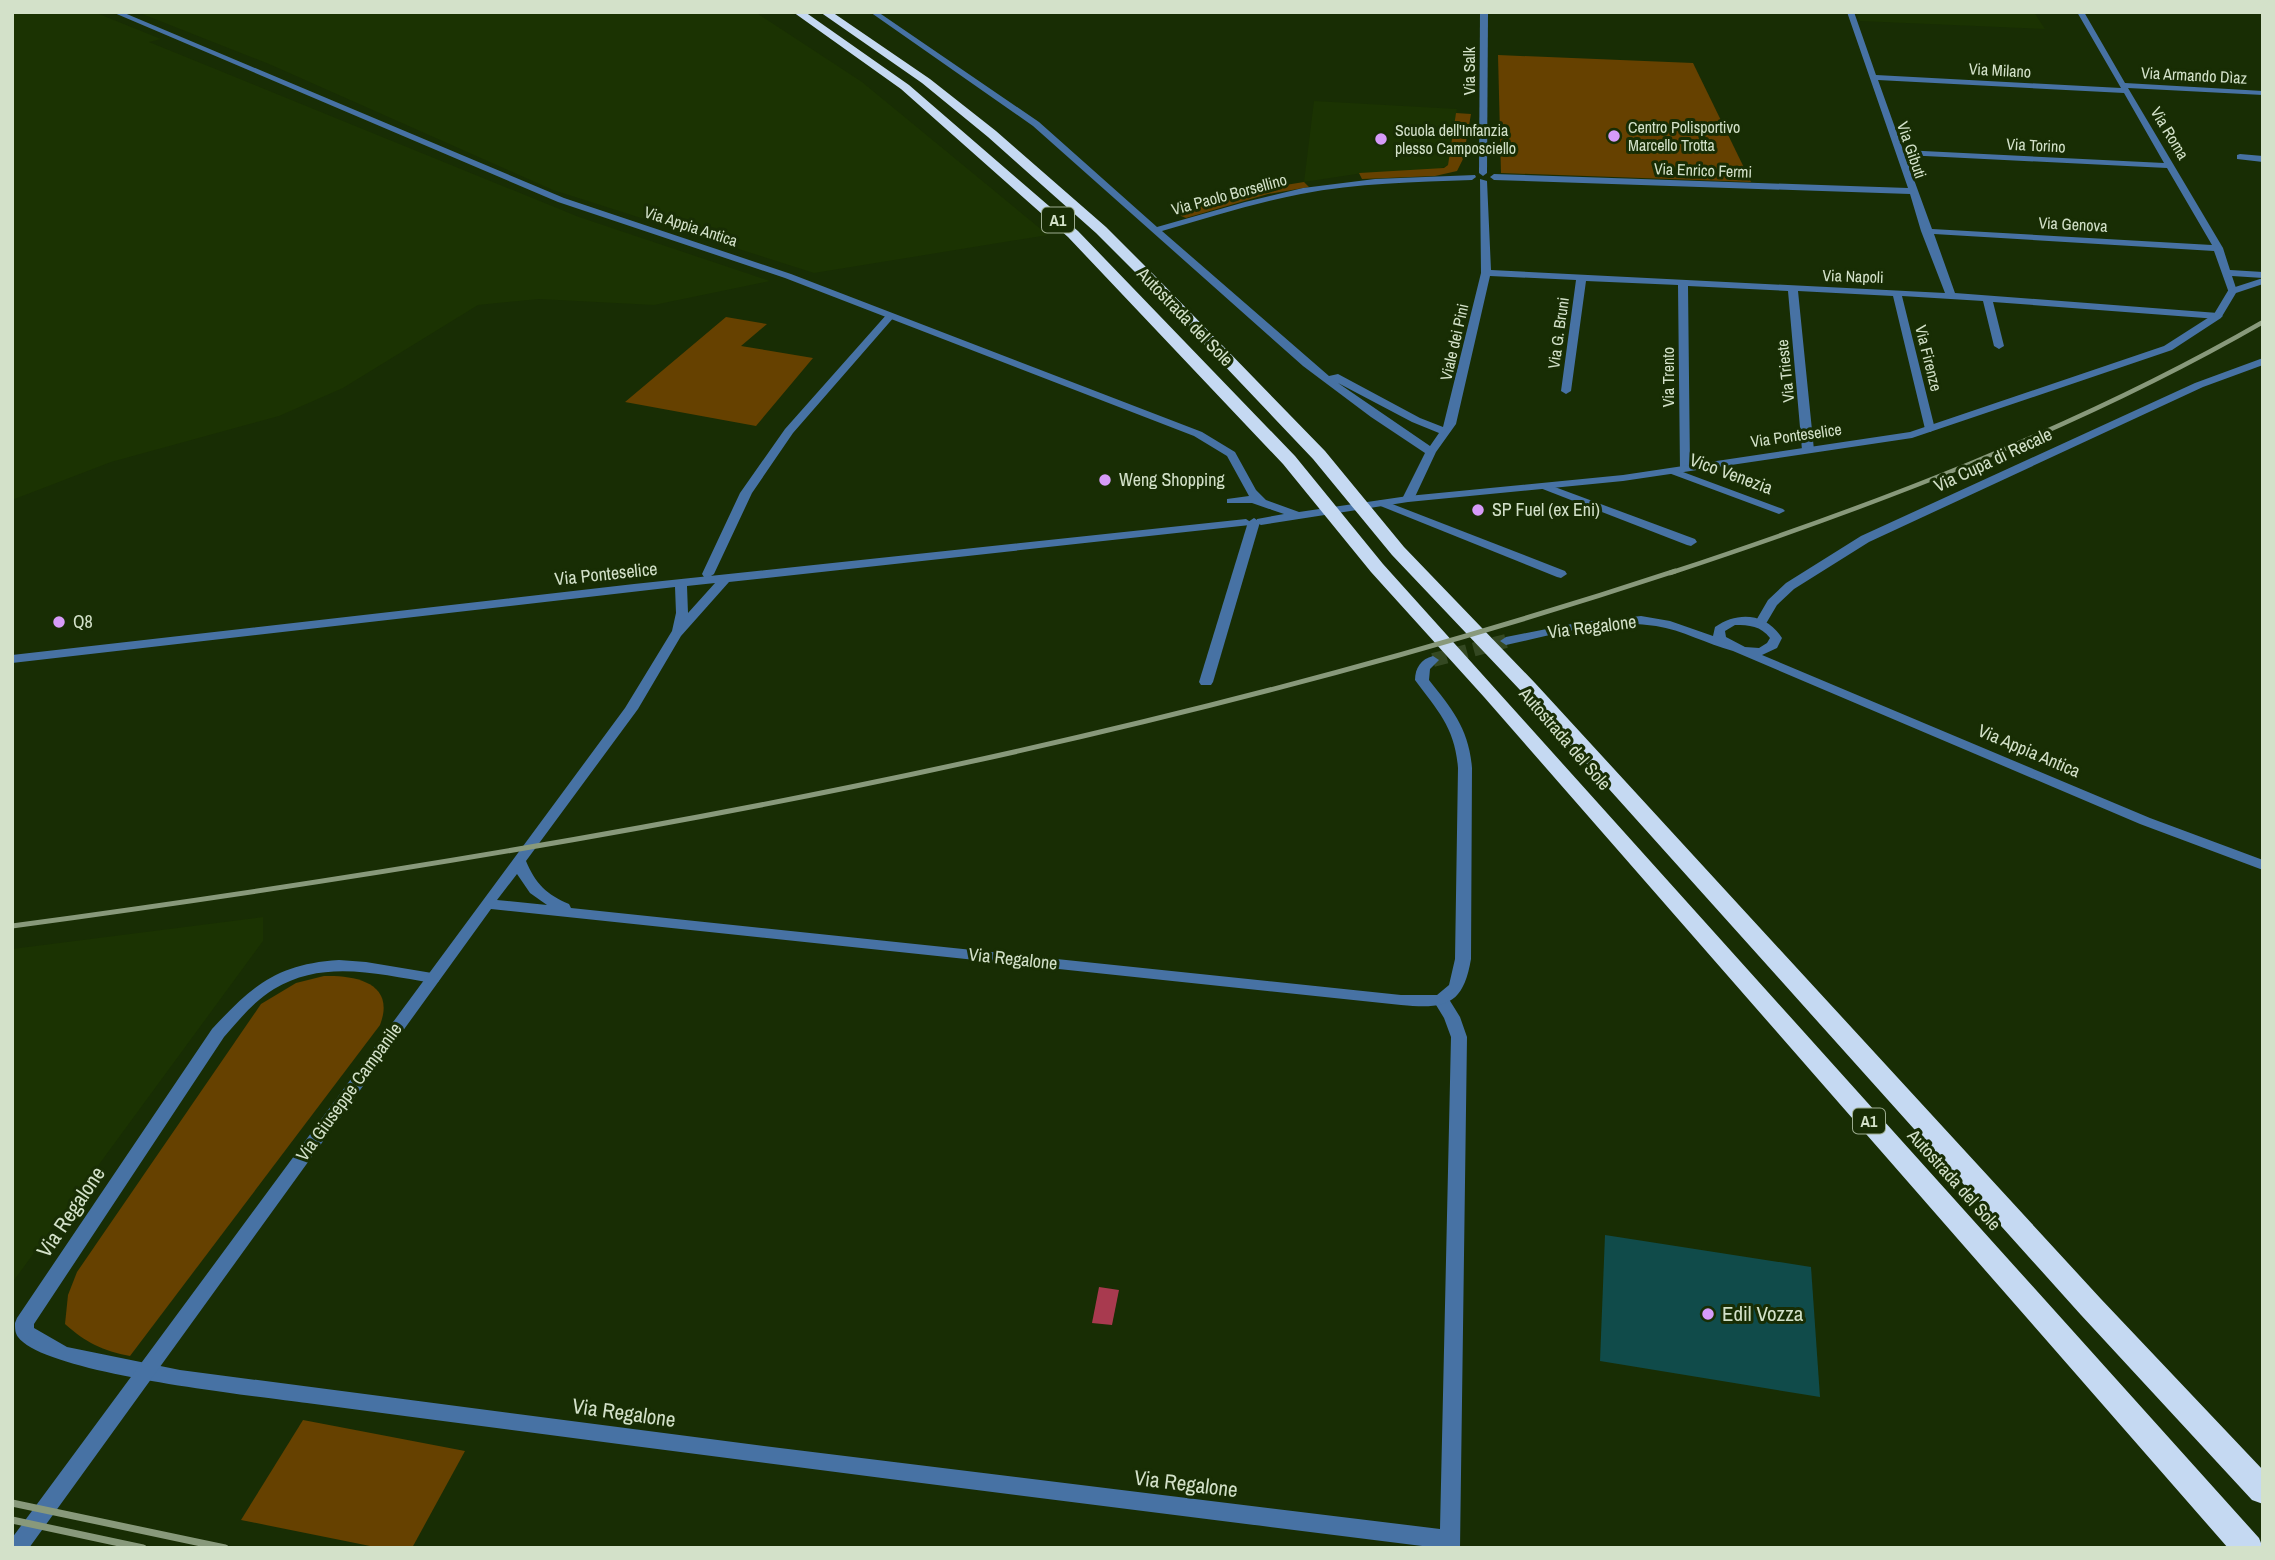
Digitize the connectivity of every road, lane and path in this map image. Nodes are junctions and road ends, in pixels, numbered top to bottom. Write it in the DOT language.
graph roads {
  1 [pos="115,12"];
  2 [pos="798,12"];
  3 [pos="825,12"];
  4 [pos="873,12"];
  5 [pos="1484,12"];
  6 [pos="1850,12"];
  7 [pos="2080,12"];
  8 [pos="1872,77"];
  9 [pos="2125,88"];
  10 [pos="2263,93"];
  11 [pos="1898,152"];
  12 [pos="2240,157"];
  13 [pos="2263,159"];
  14 [pos="2172,166"];
  15 [pos="1483,177"];
  16 [pos="1911,191"];
  17 [pos="1132,210"];
  18 [pos="1190,221"];
  19 [pos="1155,230"];
  20 [pos="1926,231"];
  21 [pos="2218,248"];
  22 [pos="1486,273"];
  23 [pos="2226,273"];
  24 [pos="2263,275"];
  25 [pos="1581,279"];
  26 [pos="2263,281"];
  27 [pos="1683,285"];
  28 [pos="1793,290"];
  29 [pos="2232,291"];
  30 [pos="1897,294"];
  31 [pos="1951,296"];
  32 [pos="1987,299"];
  33 [pos="890,316"];
  34 [pos="2218,316"];
  35 [pos="1999,346"];
  36 [pos="2263,361"];
  37 [pos="1307,364"];
  38 [pos="1566,391"];
  39 [pos="1930,429"];
  40 [pos="1445,432"];
  41 [pos="1808,450"];
  42 [pos="1431,452"];
  43 [pos="1684,469"];
  44 [pos="1670,471"];
  45 [pos="1245,480"];
  46 [pos="1544,486"];
  47 [pos="1408,499"];
  48 [pos="1264,502"];
  49 [pos="1382,503"];
  50 [pos="1227,505"];
  51 [pos="1779,511"];
  52 [pos="1302,513"];
  53 [pos="1253,522"];
  54 [pos="1203,526"];
  55 [pos="1691,542"];
  56 [pos="708,574"];
  57 [pos="1561,575"];
  58 [pos="725,579"];
  59 [pos="681,584"];
  60 [pos="1725,624"];
  61 [pos="1760,624"];
  62 [pos="1678,629"];
  63 [pos="676,634"];
  64 [pos="1506,641"];
  65 [pos="1775,643"];
  66 [pos="1734,648"];
  67 [pos="12,659"];
  68 [pos="1433,660"];
  69 [pos="1783,668"];
  70 [pos="1206,682"];
  71 [pos="519,861"];
  72 [pos="2263,865"];
  73 [pos="487,904"];
  74 [pos="585,914"];
  75 [pos="432,978"];
  76 [pos="1441,1000"];
  77 [pos="2263,1491"];
  78 [pos="1450,1544"];
  79 [pos="18,1548"];
  80 [pos="2248,1548"];
  1 -- 33 [label="street, Via Appia Antica"];
  2 -- 80 [label="highway, Autostrada del Sole / A1"];
  3 -- 77 [label="highway, Autostrada del Sole / A1"];
  4 -- 17 [label="street"];
  5 -- 15 [label="street, Via Salk"];
  6 -- 8 [label="street, Via Gibuti"];
  7 -- 9 [label="street, Via Roma"];
  8 -- 9 [label="street, Via Milano"];
  8 -- 11 [label="street, Via Gibuti"];
  9 -- 10 [label="street, Via Armando Dìaz"];
  9 -- 14 [label="street, Via Roma"];
  11 -- 14 [label="street, Via Torino"];
  11 -- 16 [label="street, Via Gibuti"];
  12 -- 13 [label="street"];
  14 -- 21 [label="street, Via Roma"];
  15 -- 16 [label="street, Via Enrico Fermi"];
  15 -- 18 [label="street, Via Paolo Borsellino"];
  15 -- 22 [label="street, Viale dei Pini"];
  16 -- 20 [label="street, Via Gibuti"];
  17 -- 18 [label="street"];
  17 -- 19 [label="street"];
  18 -- 19 [label="street, Via Paolo Borsellino"];
  19 -- 37 [label="street, Via Paolo Borsellino"];
  20 -- 21 [label="street, Via Genova"];
  20 -- 31 [label="street, Via Gibuti"];
  21 -- 23 [label="street, Via Roma"];
  22 -- 25 [label="street, Via Napoli"];
  22 -- 40 [label="street, Viale dei Pini"];
  23 -- 24 [label="street"];
  23 -- 29 [label="street, Via Roma"];
  25 -- 27 [label="street, Via Napoli"];
  25 -- 38 [label="street, Via G. Bruni"];
  26 -- 29 [label="street"];
  27 -- 28 [label="street, Via Napoli"];
  27 -- 43 [label="street, Via Trento"];
  28 -- 30 [label="street, Via Napoli"];
  28 -- 41 [label="street, Via Trieste"];
  29 -- 34 [label="street, Via Ponteselice"];
  30 -- 31 [label="street, Via Napoli"];
  30 -- 39 [label="street, Via Firenze"];
  31 -- 32 [label="street, Via Napoli"];
  32 -- 34 [label="street, Via Napoli"];
  32 -- 35 [label="street"];
  33 -- 45 [label="street, Via Appia Antica"];
  33 -- 56 [label="street"];
  34 -- 39 [label="street, Via Ponteselice"];
  36 -- 61 [label="street, Via Cupa di Recale"];
  37 -- 40 [label="street, Via Paolo Borsellino"];
  37 -- 42 [label="street, Via Paolo Borsellino"];
  39 -- 41 [label="street, Via Ponteselice"];
  40 -- 42 [label="street, Viale dei Pini"];
  41 -- 43 [label="street, Via Ponteselice"];
  42 -- 47 [label="street, Viale dei Pini"];
  43 -- 44 [label="street, Via Ponteselice"];
  44 -- 46 [label="street, Via Ponteselice"];
  44 -- 51 [label="street, Vico Venezia"];
  45 -- 48 [label="street, Via Appia Antica"];
  45 -- 50 [label="street"];
  46 -- 47 [label="street, Via Ponteselice"];
  46 -- 55 [label="street"];
  47 -- 49 [label="street, Via Ponteselice"];
  48 -- 50 [label="street"];
  48 -- 52 [label="street, Via Ponteselice"];
  48 -- 53 [label="street"];
  49 -- 52 [label="street, Via Ponteselice"];
  49 -- 57 [label="street"];
  50 -- 53 [label="street"];
  50 -- 54 [label="street"];
  52 -- 53 [label="street, Via Ponteselice"];
  53 -- 54 [label="street, Via Ponteselice"];
  53 -- 70 [label="street"];
  54 -- 58 [label="street, Via Ponteselice"];
  58 -- 59 [label="street, Via Ponteselice"];
  58 -- 63 [label="street, Via Giuseppe Campanile"];
  59 -- 63 [label="street, Via Giuseppe Campanile"];
  59 -- 67 [label="street, Via Ponteselice"];
  60 -- 61 [label="street"];
  60 -- 62 [label="street"];
  60 -- 66 [label="street"];
  61 -- 65 [label="street"];
  62 -- 64 [label="street, Via Regalone"];
  62 -- 66 [label="street, Via Appia Antica"];
  63 -- 71 [label="street, Via Giuseppe Campanile"];
  65 -- 66 [label="street"];
  65 -- 69 [label="street"];
  66 -- 69 [label="street, Via Appia Antica"];
  68 -- 76 [label="street"];
  69 -- 72 [label="street, Via Appia Antica"];
  71 -- 73 [label="street, Via Giuseppe Campanile"];
  71 -- 74 [label="street, Via Regalone"];
  73 -- 74 [label="street, Via Regalone"];
  73 -- 75 [label="street, Via Giuseppe Campanile"];
  74 -- 76 [label="street, Via Regalone"];
  75 -- 78 [label="street, Via Regalone"];
  75 -- 79 [label="street, Via Giuseppe Campanile"];
  76 -- 78 [label="street, Via Regalone"];
}
